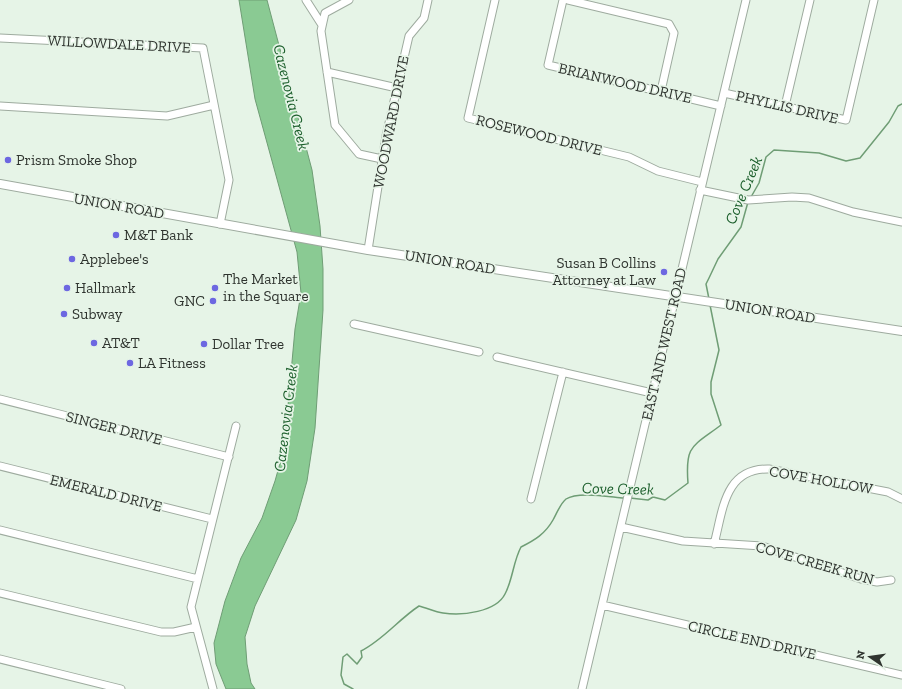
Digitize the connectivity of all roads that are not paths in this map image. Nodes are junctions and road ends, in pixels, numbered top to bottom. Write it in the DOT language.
graph roads {
  1 [pos="306,0"];
  2 [pos="349,0"];
  3 [pos="428,0"];
  4 [pos="495,0"];
  5 [pos="563,0"];
  6 [pos="568,0"];
  7 [pos="746,0"];
  8 [pos="810,0"];
  9 [pos="874,0"];
  10 [pos="322,25"];
  11 [pos="0,38"];
  12 [pos="327,72"];
  13 [pos="397,88"];
  14 [pos="661,91"];
  15 [pos="724,93"];
  16 [pos="214,105"];
  17 [pos="0,106"];
  18 [pos="721,106"];
  19 [pos="785,106"];
  20 [pos="382,159"];
  21 [pos="0,184"];
  22 [pos="701,186"];
  23 [pos="902,222"];
  24 [pos="220,224"];
  25 [pos="368,250"];
  26 [pos="675,296"];
  27 [pos="354,324"];
  28 [pos="902,331"];
  29 [pos="479,352"];
  30 [pos="497,357"];
  31 [pos="563,372"];
  32 [pos="652,393"];
  33 [pos="0,399"];
  34 [pos="236,426"];
  35 [pos="229,457"];
  36 [pos="0,466"];
  37 [pos="531,499"];
  38 [pos="902,499"];
  39 [pos="212,519"];
  40 [pos="620,527"];
  41 [pos="0,530"];
  42 [pos="714,544"];
  43 [pos="198,579"];
  44 [pos="891,580"];
  45 [pos="0,593"];
  46 [pos="602,604"];
  47 [pos="196,627"];
  48 [pos="0,659"];
  49 [pos="902,675"];
  50 [pos="121,689"];
  51 [pos="213,689"];
  52 [pos="582,689"];
  1 -- 10 [label="street"];
  2 -- 10 [label="street"];
  3 -- 13 [label="street, WOODWARD DRIVE"];
  4 -- 22 [label="street, ROSEWOOD DRIVE"];
  5 -- 14 [label="street, BRIANWOOD DRIVE"];
  6 -- 14 [label="street"];
  7 -- 15 [label="street, EAST AND WEST ROAD"];
  8 -- 19 [label="street"];
  9 -- 19 [label="street, PHYLLIS DRIVE"];
  10 -- 12 [label="street"];
  11 -- 16 [label="street, WILLOWDALE DRIVE"];
  12 -- 13 [label="street"];
  12 -- 20 [label="street"];
  13 -- 20 [label="street, WOODWARD DRIVE"];
  14 -- 18 [label="street, BRIANWOOD DRIVE"];
  15 -- 18 [label="street, EAST AND WEST ROAD"];
  15 -- 19 [label="street, PHYLLIS DRIVE"];
  16 -- 17 [label="street"];
  16 -- 24 [label="street, WILLOWDALE DRIVE"];
  18 -- 22 [label="street, EAST AND WEST ROAD"];
  20 -- 25 [label="street, WOODWARD DRIVE"];
  21 -- 24 [label="main road, UNION ROAD"];
  22 -- 23 [label="street"];
  22 -- 26 [label="street, EAST AND WEST ROAD"];
  24 -- 25 [label="main road, UNION ROAD"];
  25 -- 26 [label="main road, UNION ROAD"];
  26 -- 28 [label="main road, UNION ROAD"];
  26 -- 32 [label="street, EAST AND WEST ROAD"];
  27 -- 29 [label="street"];
  30 -- 31 [label="street"];
  31 -- 32 [label="street"];
  31 -- 37 [label="street"];
  32 -- 40 [label="street, EAST AND WEST ROAD"];
  33 -- 35 [label="street, SINGER DRIVE"];
  34 -- 35 [label="street"];
  35 -- 39 [label="street"];
  36 -- 39 [label="street, EMERALD DRIVE"];
  38 -- 42 [label="street, COVE HOLLOW"];
  39 -- 43 [label="street"];
  40 -- 42 [label="street, COVE CREEK RUN"];
  40 -- 46 [label="street, EAST AND WEST ROAD"];
  41 -- 43 [label="street"];
  42 -- 44 [label="street, COVE CREEK RUN"];
  43 -- 47 [label="street"];
  45 -- 47 [label="street"];
  46 -- 49 [label="street, CIRCLE END DRIVE"];
  46 -- 52 [label="street, EAST AND WEST ROAD"];
  47 -- 51 [label="street"];
  48 -- 50 [label="street"];
}
